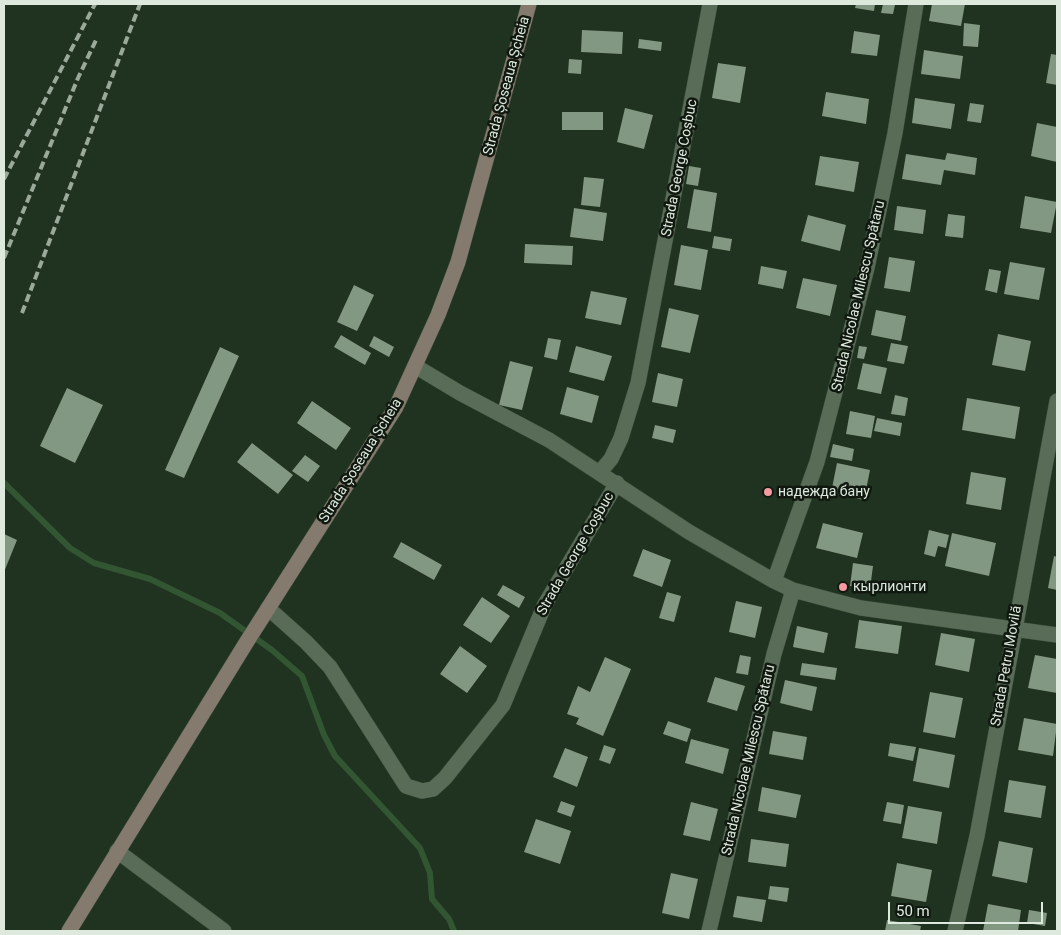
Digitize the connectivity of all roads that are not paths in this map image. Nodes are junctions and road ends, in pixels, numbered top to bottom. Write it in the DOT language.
graph roads {
  1 [pos="529,4"];
  2 [pos="710,4"];
  3 [pos="916,4"];
  4 [pos="415,366"];
  5 [pos="1057,401"];
  6 [pos="600,472"];
  7 [pos="617,483"];
  8 [pos="774,581"];
  9 [pos="793,590"];
  10 [pos="268,608"];
  11 [pos="1014,628"];
  12 [pos="1057,635"];
  13 [pos="117,851"];
  14 [pos="69,931"];
  15 [pos="224,931"];
  16 [pos="709,931"];
  17 [pos="955,931"];
  1 -- 4 [label="main road, Strada Șoseaua Șcheia"];
  2 -- 6 [label="street, Strada George Coșbuc"];
  3 -- 8 [label="street, Strada Nicolae Milescu Spătaru"];
  4 -- 6 [label="street"];
  4 -- 10 [label="main road, Strada Șoseaua Șcheia"];
  5 -- 11 [label="street, Strada Petru Movilă"];
  6 -- 7 [label="street"];
  7 -- 8 [label="street"];
  7 -- 10 [label="street, Strada George Coșbuc"];
  8 -- 9 [label="street"];
  9 -- 11 [label="street"];
  9 -- 16 [label="street, Strada Nicolae Milescu Spătaru"];
  10 -- 13 [label="main road, Strada Șoseaua Șcheia"];
  11 -- 12 [label="street"];
  11 -- 17 [label="street, Strada Petru Movilă"];
  13 -- 14 [label="main road, Strada Șoseaua Șcheia"];
  13 -- 15 [label="street"];
}
